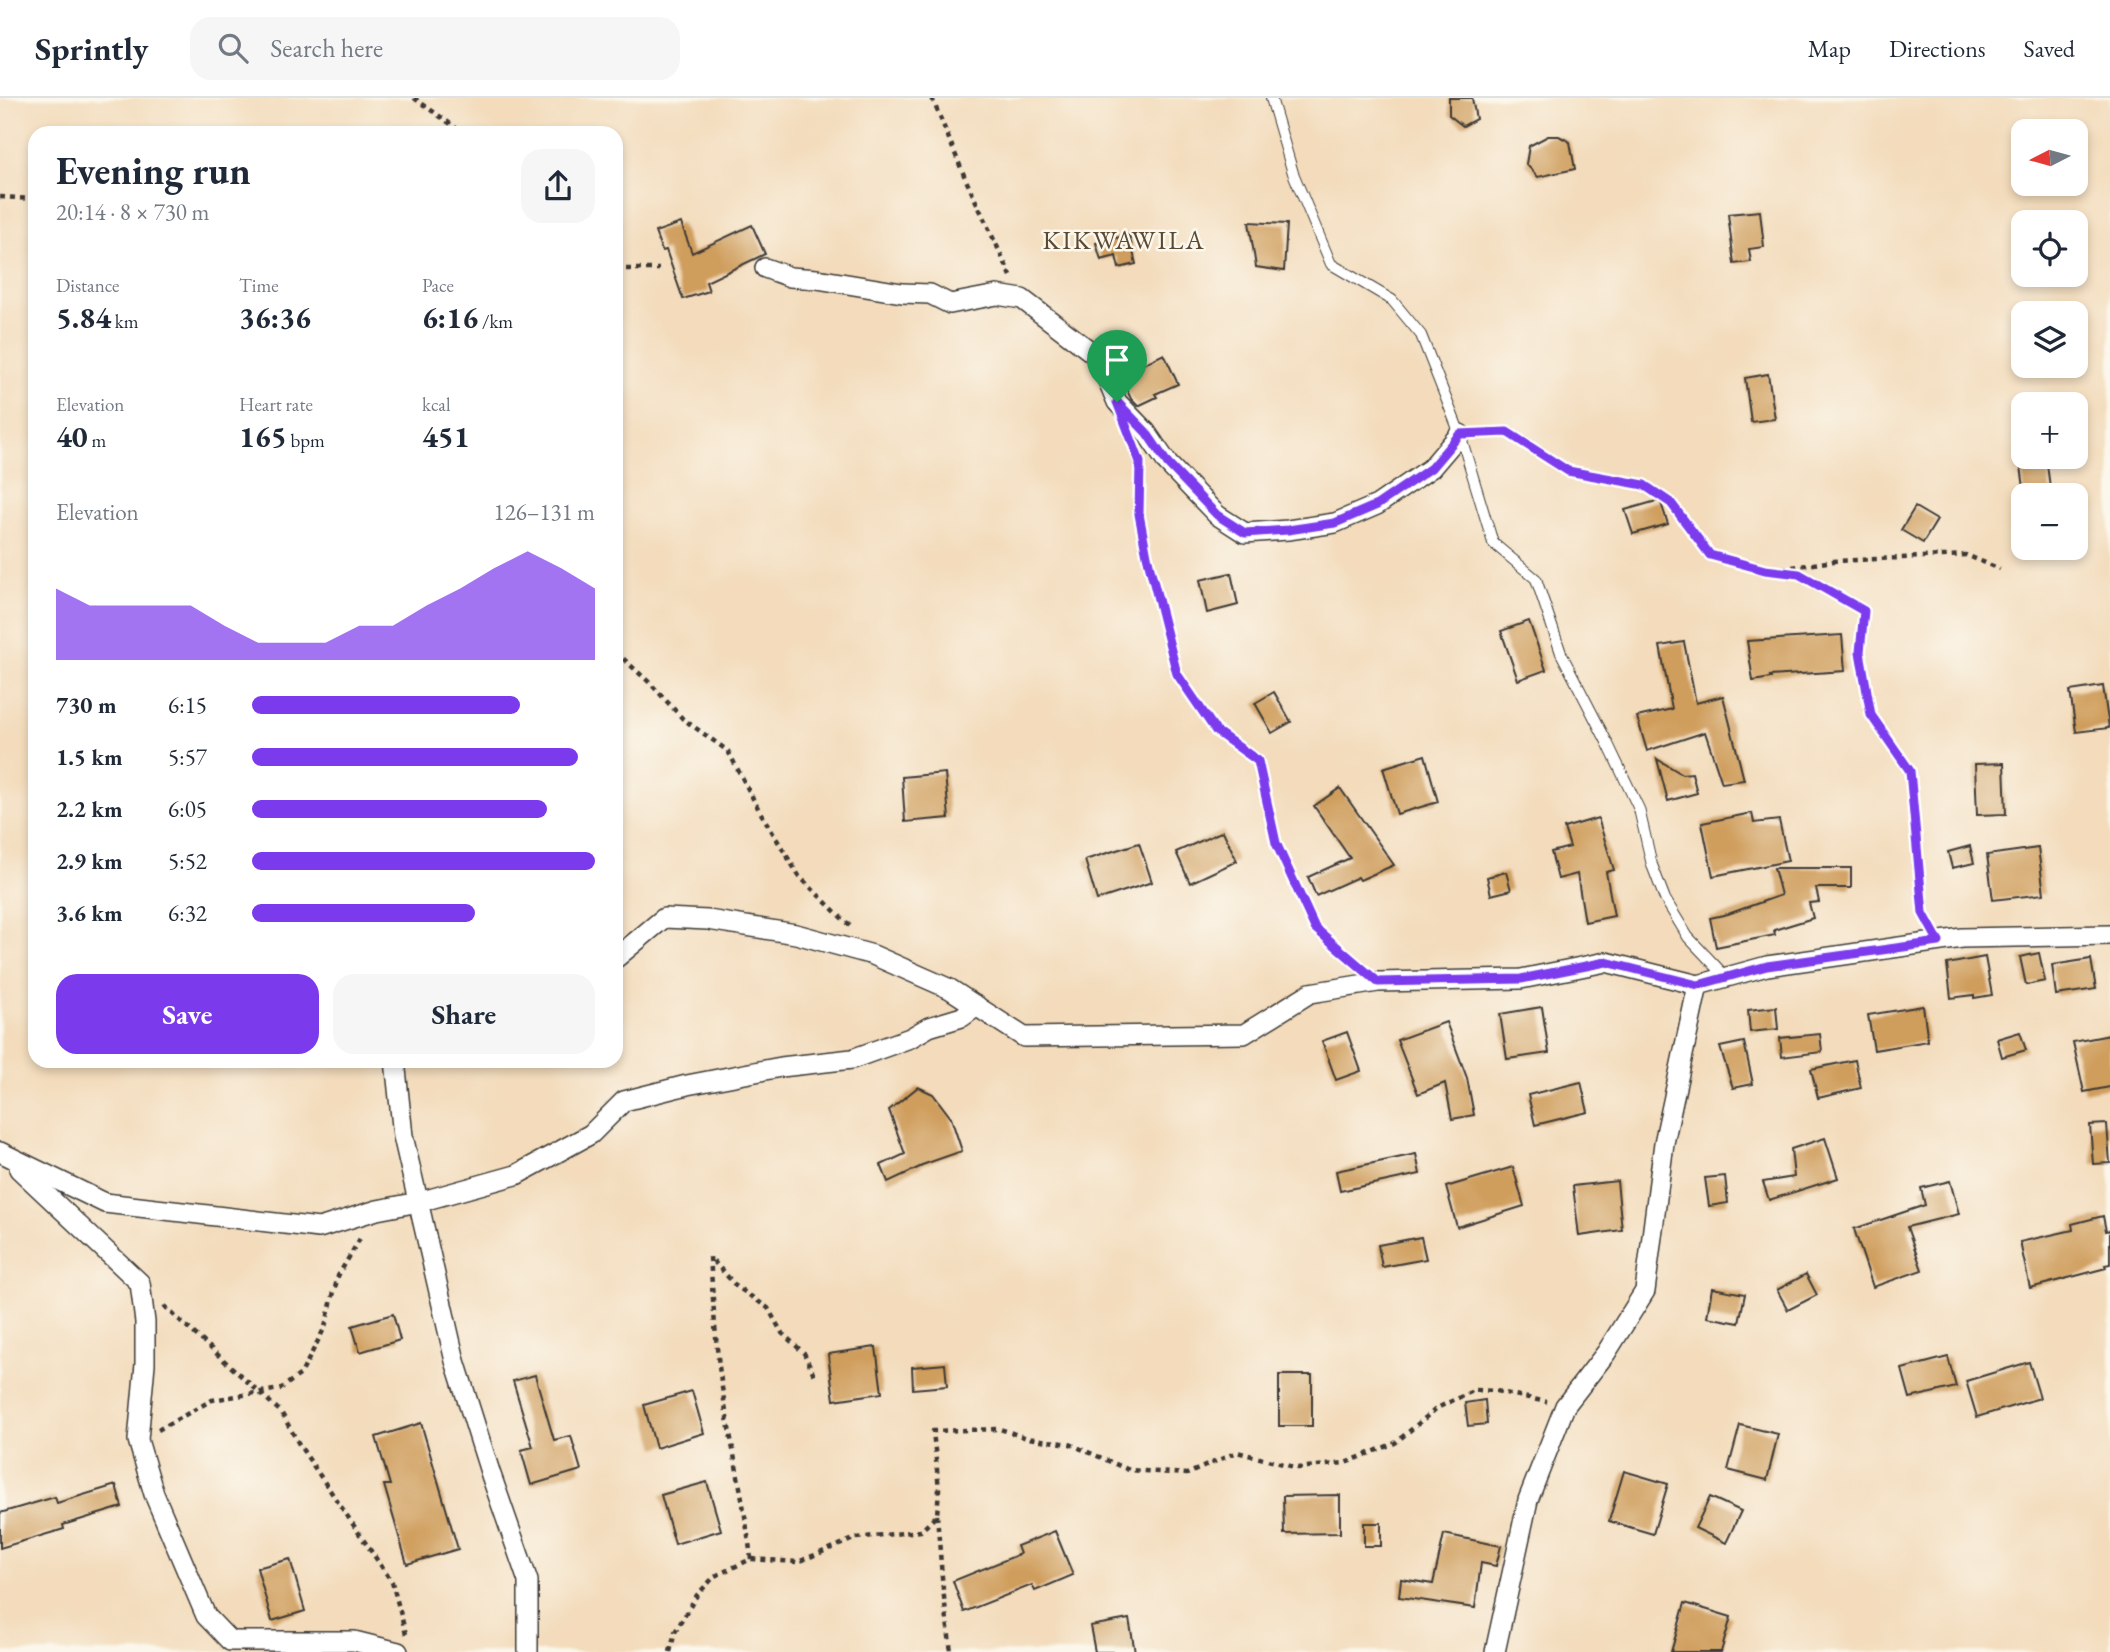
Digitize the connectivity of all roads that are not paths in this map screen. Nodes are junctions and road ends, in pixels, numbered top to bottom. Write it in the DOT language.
graph roads {
  1 [pos="1271,98"];
  2 [pos="765,268"];
  3 [pos="1460,434"];
  4 [pos="2110,935"];
  5 [pos="623,952"];
  6 [pos="1726,978"];
  7 [pos="1698,985"];
  8 [pos="977,1006"];
  9 [pos="396,1068"];
  10 [pos="419,1202"];
  11 [pos="403,1646"];
  12 [pos="528,1652"];
  13 [pos="1495,1652"];
  1 -- 3 [label="lane"];
  2 -- 3 [label="street"];
  3 -- 6 [label="lane"];
  4 -- 6 [label="street"];
  5 -- 8 [label="street"];
  6 -- 7 [label="street"];
  7 -- 8 [label="street"];
  7 -- 13 [label="street"];
  8 -- 10 [label="street"];
  9 -- 10 [label="street"];
  10 -- 11 [label="street"];
  10 -- 12 [label="street"];
}
